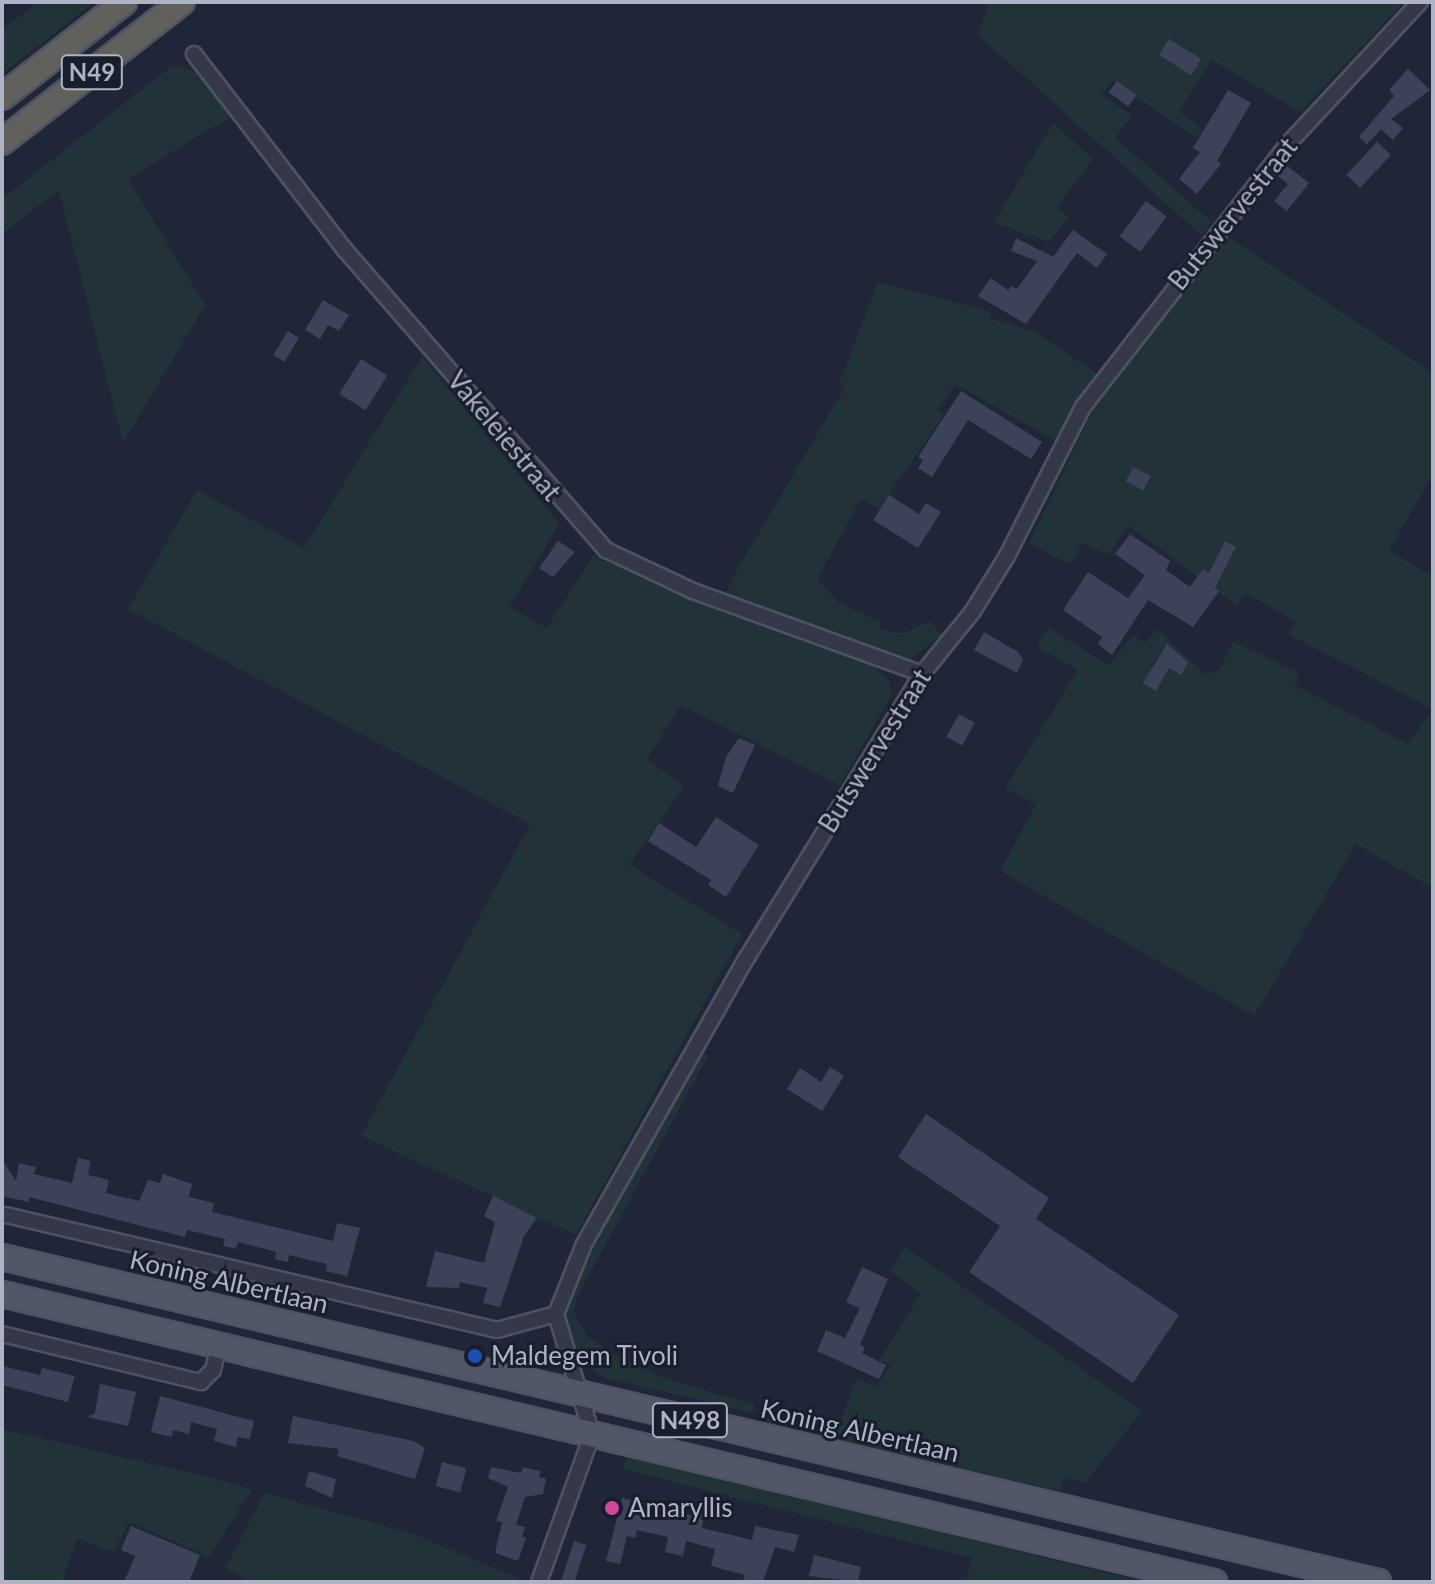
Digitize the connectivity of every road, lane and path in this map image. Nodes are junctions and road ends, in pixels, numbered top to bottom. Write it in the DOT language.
graph roads {
  1 [pos="124,2"];
  2 [pos="182,2"];
  3 [pos="1420,2"];
  4 [pos="194,54"];
  5 [pos="2,97"];
  6 [pos="2,142"];
  7 [pos="922,674"];
  8 [pos="6,1215"];
  9 [pos="2,1257"];
  10 [pos="2,1294"];
  11 [pos="556,1314"];
  12 [pos="2,1334"];
  13 [pos="219,1345"];
  14 [pos="577,1393"];
  15 [pos="592,1435"];
  16 [pos="539,1582"];
  17 [pos="1214,1582"];
  18 [pos="1378,1582"];
  1 -- 5 [label="highway, N49"];
  2 -- 6 [label="highway, N49"];
  3 -- 7 [label="street, Butswervestraat"];
  4 -- 7 [label="street, Vakeleiestraat"];
  7 -- 11 [label="street, Butswervestraat"];
  8 -- 11 [label="street, Koning Albertlaan"];
  9 -- 14 [label="main road, Koning Albertlaan / N498"];
  10 -- 13 [label="main road, N498"];
  11 -- 14 [label="street"];
  12 -- 13 [label="street"];
  13 -- 15 [label="main road, N498"];
  14 -- 15 [label="street"];
  14 -- 18 [label="main road, Koning Albertlaan / N498"];
  15 -- 16 [label="street"];
  15 -- 17 [label="main road, N498"];
}
